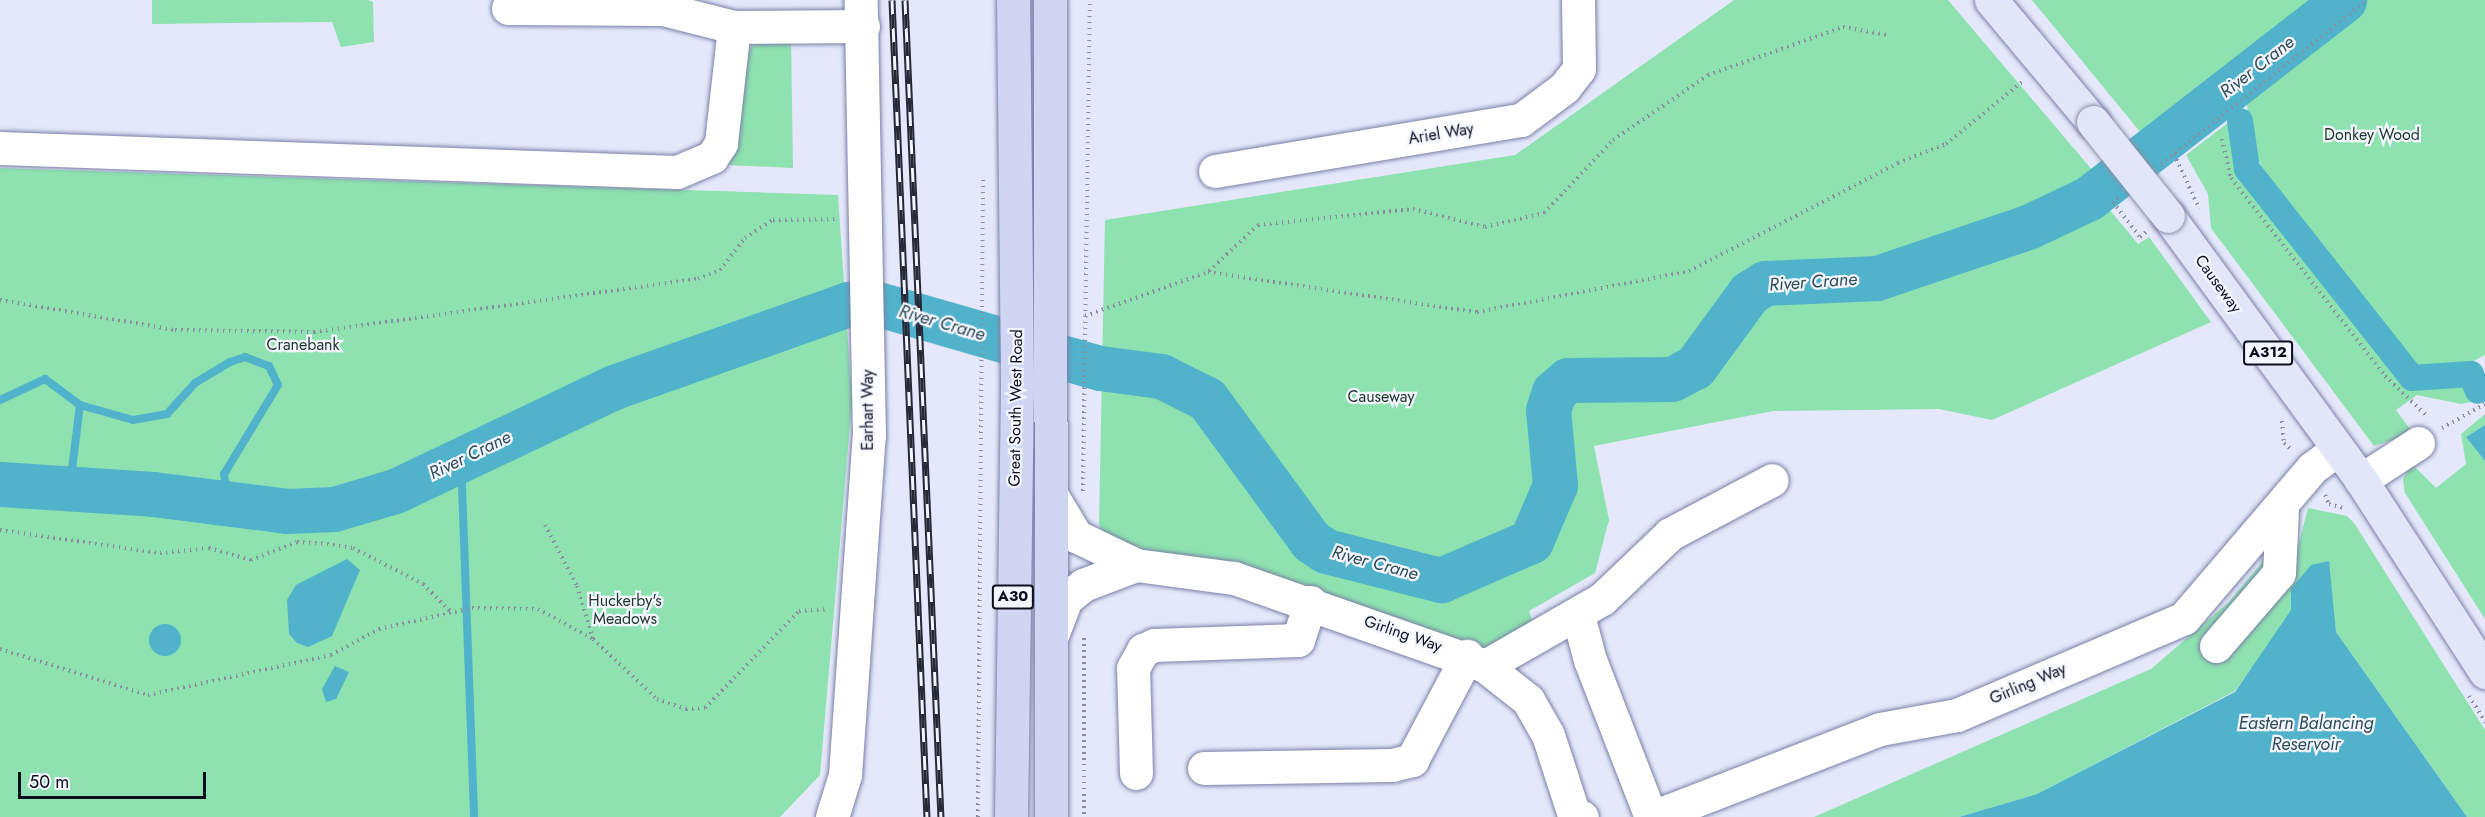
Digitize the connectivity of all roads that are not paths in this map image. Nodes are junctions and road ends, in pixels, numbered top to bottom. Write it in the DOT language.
graph roads {
  1 [pos="1013,0"];
  2 [pos="1050,0"];
  3 [pos="1578,0"];
  4 [pos="1991,0"];
  5 [pos="508,8"];
  6 [pos="862,13"];
  7 [pos="734,27"];
  8 [pos="0,148"];
  9 [pos="1215,171"];
  10 [pos="2429,436"];
  11 [pos="2338,449"];
  12 [pos="1772,480"];
  13 [pos="2361,480"];
  14 [pos="1052,496"];
  15 [pos="2282,509"];
  16 [pos="1136,565"];
  17 [pos="1310,602"];
  18 [pos="1578,615"];
  19 [pos="1051,639"];
  20 [pos="2216,646"];
  21 [pos="1476,661"];
  22 [pos="2485,672"];
  23 [pos="1204,768"];
  24 [pos="1136,773"];
  25 [pos="832,817"];
  26 [pos="1011,817"];
  27 [pos="1051,817"];
  28 [pos="1582,817"];
  29 [pos="1652,817"];
  1 -- 26 [label="highway, Great South West Road / A30"];
  2 -- 14 [label="highway, Great South West Road / A30"];
  3 -- 9 [label="street, Ariel Way"];
  4 -- 11 [label="main road, Causeway / A312, bridge"];
  5 -- 7 [label="street"];
  6 -- 7 [label="street"];
  6 -- 25 [label="street, Earhart Way"];
  7 -- 8 [label="street"];
  10 -- 13 [label="street"];
  11 -- 13 [label="main road, Causeway / A312"];
  11 -- 15 [label="street, Girling Way"];
  12 -- 18 [label="street"];
  13 -- 22 [label="main road, Causeway / A312"];
  14 -- 16 [label="street, Girling Way"];
  14 -- 19 [label="highway, Great South West Road / A30"];
  15 -- 20 [label="street"];
  15 -- 29 [label="street, Girling Way"];
  16 -- 17 [label="street, Girling Way"];
  16 -- 19 [label="street, Girling Way"];
  17 -- 21 [label="street, Girling Way"];
  17 -- 24 [label="street"];
  18 -- 21 [label="street"];
  18 -- 29 [label="street"];
  19 -- 27 [label="highway, Great South West Road / A30"];
  21 -- 23 [label="street"];
  21 -- 28 [label="street, Girling Way"];
}
